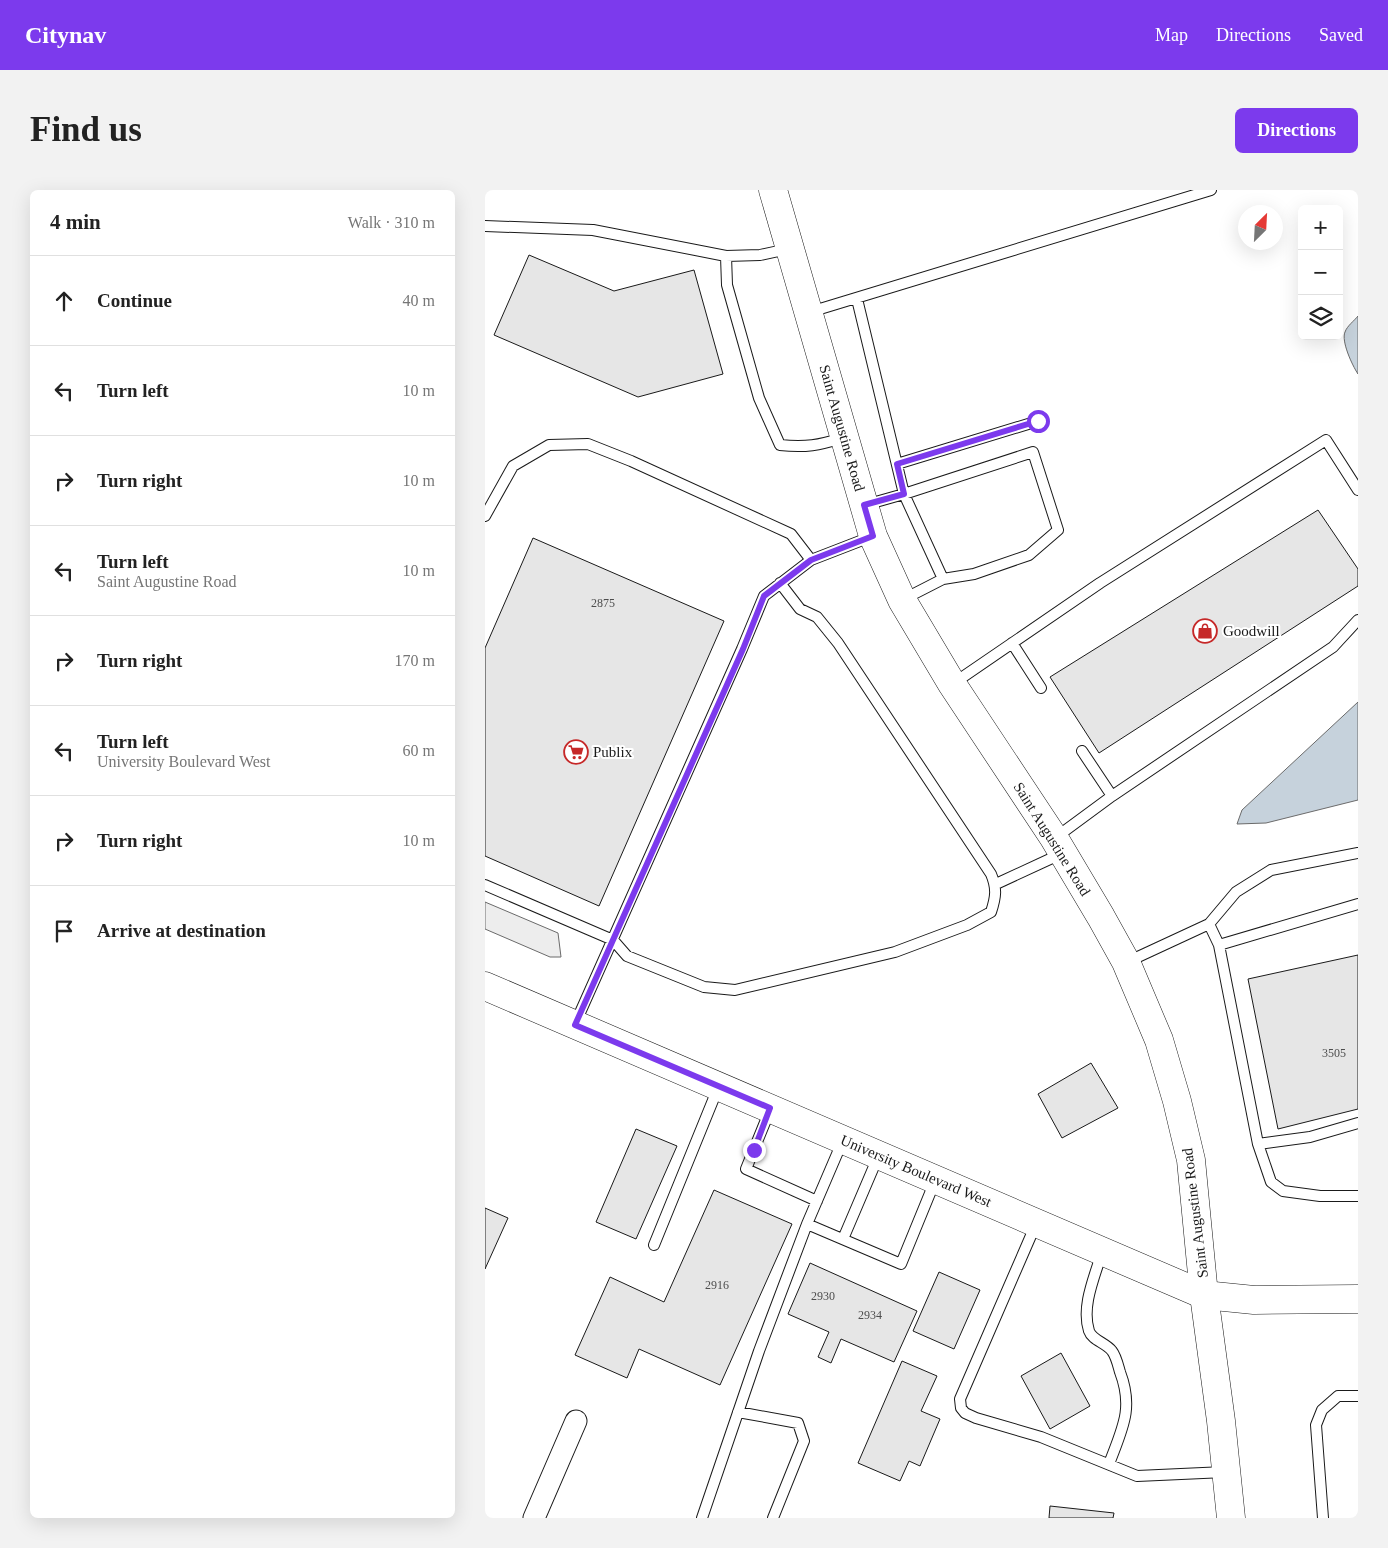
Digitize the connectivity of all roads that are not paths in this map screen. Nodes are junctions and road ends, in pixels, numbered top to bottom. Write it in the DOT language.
graph roads {
  1 [pos="773,190"];
  2 [pos="1211,190"];
  3 [pos="485,226"];
  4 [pos="790,248"];
  5 [pos="726,256"];
  6 [pos="857,299"];
  7 [pos="809,312"];
  8 [pos="1038,421"];
  9 [pos="844,438"];
  10 [pos="897,464"];
  11 [pos="1358,490"];
  12 [pos="904,494"];
  13 [pos="864,505"];
  14 [pos="485,516"];
  15 [pos="873,536"];
  16 [pos="811,560"];
  17 [pos="943,579"];
  18 [pos="779,583"];
  19 [pos="902,600"];
  20 [pos="1358,620"];
  21 [pos="1012,643"];
  22 [pos="952,684"];
  23 [pos="1041,688"];
  24 [pos="1082,751"];
  25 [pos="1112,796"];
  26 [pos="1058,846"];
  27 [pos="1358,853"];
  28 [pos="996,884"];
  29 [pos="485,885"];
  30 [pos="1358,904"];
  31 [pos="1209,924"];
  32 [pos="613,940"];
  33 [pos="1219,945"];
  34 [pos="1126,962"];
  35 [pos="485,986"];
  36 [pos="575,1025"];
  37 [pos="719,1087"];
  38 [pos="770,1108"];
  39 [pos="1358,1123"];
  40 [pos="843,1139"];
  41 [pos="1258,1144"];
  42 [pos="879,1155"];
  43 [pos="936,1180"];
  44 [pos="1358,1196"];
  45 [pos="817,1201"];
  46 [pos="1036,1223"];
  47 [pos="807,1224"];
  48 [pos="843,1239"];
  49 [pos="654,1245"];
  50 [pos="1102,1251"];
  51 [pos="1204,1295"];
  52 [pos="1358,1299"];
  53 [pos="1358,1396"];
  54 [pos="738,1412"];
  55 [pos="577,1421"];
  56 [pos="1109,1464"];
  57 [pos="1226,1472"];
  58 [pos="534,1518"];
  59 [pos="702,1518"];
  60 [pos="773,1518"];
  61 [pos="1231,1518"];
  62 [pos="1323,1518"];
  1 -- 4 [label="main road, Saint Augustine Road"];
  2 -- 6 [label="lane"];
  3 -- 5 [label="lane"];
  4 -- 5 [label="lane"];
  4 -- 7 [label="main road, Saint Augustine Road"];
  5 -- 9 [label="lane"];
  6 -- 7 [label="lane"];
  6 -- 10 [label="lane"];
  7 -- 9 [label="main road, Saint Augustine Road"];
  8 -- 10 [label="lane"];
  9 -- 13 [label="main road, Saint Augustine Road"];
  10 -- 12 [label="lane"];
  11 -- 21 [label="lane"];
  12 -- 13 [label="lane"];
  12 -- 17 [label="lane"];
  12 -- 17 [label="lane"];
  13 -- 15 [label="main road, Saint Augustine Road"];
  14 -- 16 [label="lane"];
  15 -- 16 [label="lane"];
  15 -- 19 [label="main road, Saint Augustine Road"];
  16 -- 18 [label="lane"];
  17 -- 19 [label="lane"];
  18 -- 28 [label="lane"];
  18 -- 32 [label="lane"];
  19 -- 22 [label="main road, Saint Augustine Road"];
  20 -- 25 [label="lane"];
  21 -- 22 [label="lane"];
  21 -- 23 [label="lane"];
  22 -- 26 [label="main road, Saint Augustine Road"];
  24 -- 25 [label="lane"];
  25 -- 26 [label="lane"];
  26 -- 28 [label="lane"];
  26 -- 34 [label="main road, Saint Augustine Road"];
  27 -- 31 [label="lane"];
  28 -- 32 [label="lane"];
  29 -- 32 [label="lane"];
  30 -- 33 [label="lane"];
  31 -- 33 [label="lane"];
  31 -- 34 [label="lane"];
  32 -- 36 [label="lane"];
  33 -- 41 [label="lane"];
  34 -- 51 [label="main road, Saint Augustine Road"];
  35 -- 36 [label="main road, University Boulevard West"];
  36 -- 37 [label="main road, University Boulevard West"];
  37 -- 38 [label="main road, University Boulevard West"];
  37 -- 49 [label="lane"];
  38 -- 40 [label="main road, University Boulevard West"];
  38 -- 45 [label="lane"];
  39 -- 41 [label="lane"];
  40 -- 42 [label="main road, University Boulevard West"];
  40 -- 45 [label="lane"];
  41 -- 44 [label="lane"];
  42 -- 43 [label="main road, University Boulevard West"];
  42 -- 48 [label="lane"];
  43 -- 46 [label="main road, University Boulevard West"];
  43 -- 48 [label="lane"];
  45 -- 47 [label="lane"];
  46 -- 50 [label="main road, University Boulevard West"];
  46 -- 56 [label="lane"];
  47 -- 48 [label="lane"];
  47 -- 54 [label="lane"];
  50 -- 51 [label="main road, University Boulevard West"];
  50 -- 56 [label="lane"];
  51 -- 52 [label="main road, University Boulevard West"];
  51 -- 57 [label="main road, Saint Augustine Road"];
  53 -- 62 [label="lane"];
  54 -- 59 [label="lane"];
  54 -- 60 [label="lane"];
  55 -- 58 [label="street"];
  56 -- 57 [label="lane"];
  57 -- 61 [label="main road, Saint Augustine Road"];
}
